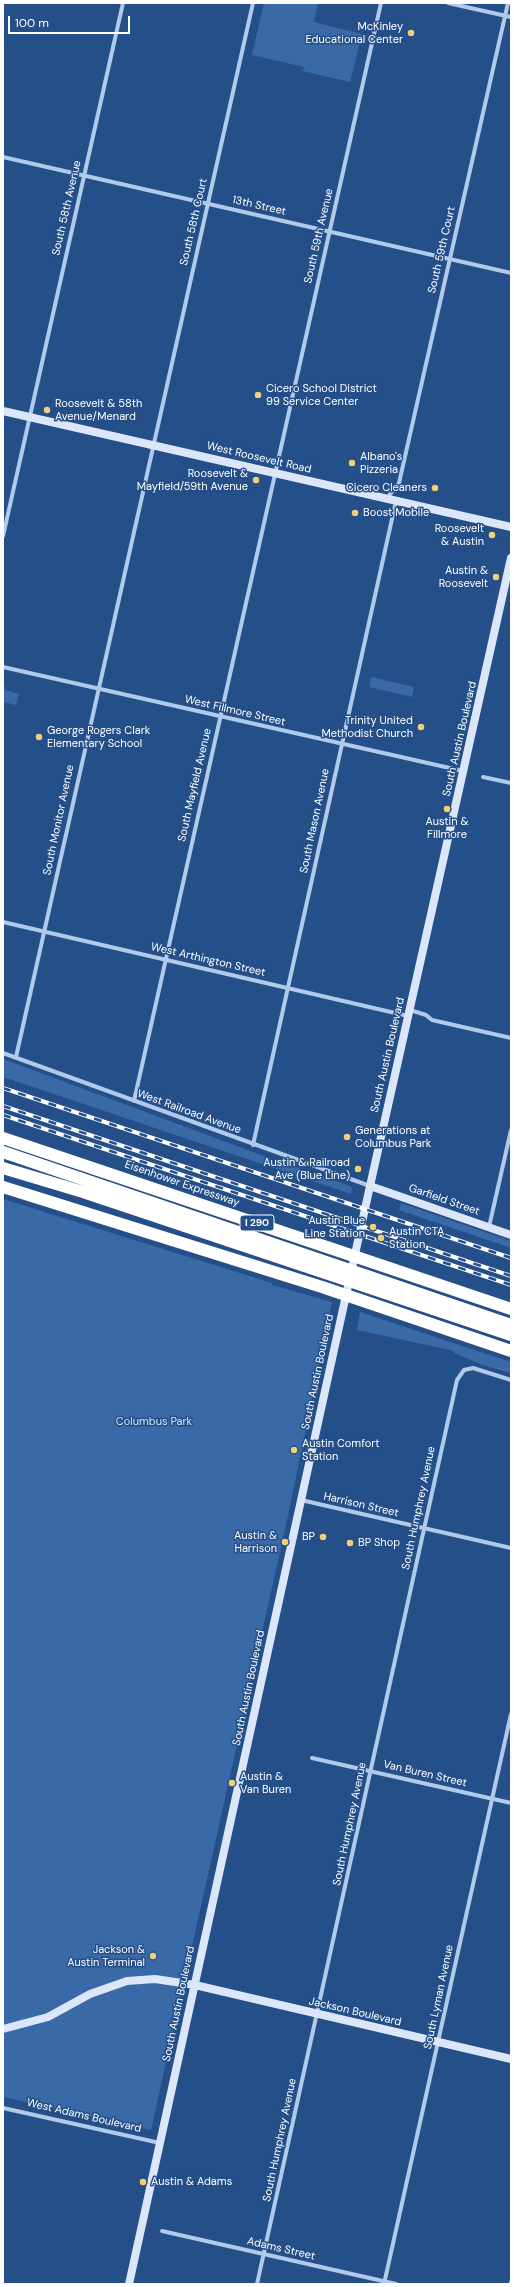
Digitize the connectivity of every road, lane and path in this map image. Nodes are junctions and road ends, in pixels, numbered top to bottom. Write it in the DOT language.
graph roads {
  1 [pos="124,3"];
  2 [pos="253,3"];
  3 [pos="381,3"];
  4 [pos="448,3"];
  5 [pos="508,3"];
  6 [pos="505,16"];
  7 [pos="511,18"];
  8 [pos="3,157"];
  9 [pos="84,175"];
  10 [pos="207,204"];
  11 [pos="329,231"];
  12 [pos="449,259"];
  13 [pos="511,273"];
  14 [pos="3,411"];
  15 [pos="29,417"];
  16 [pos="152,445"];
  17 [pos="274,473"];
  18 [pos="387,499"];
  19 [pos="396,501"];
  20 [pos="511,527"];
  21 [pos="3,536"];
  22 [pos="511,558"];
  23 [pos="3,667"];
  24 [pos="98,688"];
  25 [pos="220,716"];
  26 [pos="341,744"];
  27 [pos="464,772"];
  28 [pos="483,777"];
  29 [pos="511,783"];
  30 [pos="3,922"];
  31 [pos="44,931"];
  32 [pos="165,960"];
  33 [pos="287,988"];
  34 [pos="409,1013"];
  35 [pos="511,1038"];
  36 [pos="3,1053"];
  37 [pos="16,1057"];
  38 [pos="134,1102"];
  39 [pos="511,1130"];
  40 [pos="3,1138"];
  41 [pos="253,1145"];
  42 [pos="3,1152"];
  43 [pos="3,1168"];
  44 [pos="370,1186"];
  45 [pos="3,1187"];
  46 [pos="489,1227"];
  47 [pos="511,1235"];
  48 [pos="351,1275"];
  49 [pos="511,1309"];
  50 [pos="511,1325"];
  51 [pos="511,1335"];
  52 [pos="511,1350"];
  53 [pos="511,1380"];
  54 [pos="301,1500"];
  55 [pos="424,1528"];
  56 [pos="511,1548"];
  57 [pos="511,1714"];
  58 [pos="312,1758"];
  59 [pos="371,1771"];
  60 [pos="492,1798"];
  61 [pos="511,1803"];
  62 [pos="195,1986"];
  63 [pos="317,2014"];
  64 [pos="3,2029"];
  65 [pos="439,2042"];
  66 [pos="511,2059"];
  67 [pos="3,2108"];
  68 [pos="160,2143"];
  69 [pos="162,2231"];
  70 [pos="264,2254"];
  71 [pos="384,2283"];
  72 [pos="129,2284"];
  73 [pos="257,2284"];
  74 [pos="396,2284"];
  1 -- 9 [label="street, South 58th Avenue"];
  2 -- 10 [label="street, South 58th Court"];
  3 -- 11 [label="street, South 59th Avenue"];
  4 -- 6 [label="street"];
  5 -- 6 [label="street, South 59th Court"];
  6 -- 7 [label="street"];
  6 -- 12 [label="street, South 59th Court"];
  8 -- 9 [label="street, 13th Street"];
  9 -- 10 [label="street, 13th Street"];
  9 -- 15 [label="street, South 58th Avenue"];
  10 -- 11 [label="street, 13th Street"];
  10 -- 16 [label="street, South 58th Court"];
  11 -- 12 [label="street, 13th Street"];
  11 -- 17 [label="street, South 59th Avenue"];
  12 -- 13 [label="street, 13th Street"];
  12 -- 18 [label="street, South 59th Court"];
  14 -- 15 [label="street, West Roosevelt Road"];
  15 -- 16 [label="street, West Roosevelt Road"];
  15 -- 21 [label="street, South 58th Avenue"];
  16 -- 17 [label="street, West Roosevelt Road"];
  16 -- 24 [label="street, South Monitor Avenue"];
  17 -- 18 [label="street, West Roosevelt Road"];
  17 -- 25 [label="street, South Mayfield Avenue"];
  18 -- 19 [label="street, West Roosevelt Road"];
  19 -- 20 [label="street, West Roosevelt Road"];
  19 -- 26 [label="street, South Mason Avenue"];
  22 -- 27 [label="street, South Austin Boulevard"];
  23 -- 24 [label="street, West Fillmore Street"];
  24 -- 25 [label="street, West Fillmore Street"];
  24 -- 31 [label="street, South Monitor Avenue"];
  25 -- 26 [label="street, West Fillmore Street"];
  25 -- 32 [label="street, South Mayfield Avenue"];
  26 -- 27 [label="street, West Fillmore Street"];
  26 -- 33 [label="street, South Mason Avenue"];
  27 -- 34 [label="street, South Austin Boulevard"];
  28 -- 29 [label="street"];
  30 -- 31 [label="street, West Arthington Street"];
  31 -- 32 [label="street, West Arthington Street"];
  31 -- 37 [label="street, South Monitor Avenue"];
  32 -- 33 [label="street, West Arthington Street"];
  32 -- 38 [label="street, South Mayfield Avenue"];
  33 -- 34 [label="street, West Arthington Street"];
  33 -- 41 [label="street, South Mason Avenue"];
  34 -- 35 [label="street, West Arthington Street"];
  34 -- 44 [label="street, South Austin Boulevard"];
  36 -- 37 [label="street, West Railroad Avenue"];
  37 -- 38 [label="street, West Railroad Avenue"];
  38 -- 41 [label="street, West Railroad Avenue"];
  39 -- 46 [label="street"];
  40 -- 49 [label="highway, Eisenhower Expressway / I 290"];
  41 -- 44 [label="street, West Railroad Avenue"];
  42 -- 48 [label="highway"];
  43 -- 48 [label="highway"];
  44 -- 46 [label="street, Garfield Street"];
  44 -- 48 [label="street, South Austin Boulevard"];
  45 -- 52 [label="highway"];
  46 -- 47 [label="street, Garfield Street"];
  48 -- 50 [label="highway"];
  48 -- 51 [label="highway"];
  48 -- 54 [label="street, South Austin Boulevard"];
  53 -- 55 [label="street, South Humphrey Avenue"];
  54 -- 55 [label="street, Harrison Street"];
  54 -- 62 [label="street, South Austin Boulevard"];
  55 -- 56 [label="street, Harrison Street"];
  55 -- 59 [label="street, South Humphrey Avenue"];
  57 -- 60 [label="street, South Lyman Avenue"];
  58 -- 59 [label="street, Van Buren Street"];
  59 -- 60 [label="street, Van Buren Street"];
  59 -- 63 [label="street, South Humphrey Avenue"];
  60 -- 61 [label="street, Van Buren Street"];
  60 -- 65 [label="street, South Lyman Avenue"];
  62 -- 63 [label="street, Jackson Boulevard"];
  62 -- 64 [label="street, Jackson Boulevard"];
  62 -- 68 [label="street, South Austin Boulevard"];
  63 -- 65 [label="street, Jackson Boulevard"];
  63 -- 70 [label="street, South Humphrey Avenue"];
  65 -- 66 [label="street, Jackson Boulevard"];
  65 -- 71 [label="street, South Lyman Avenue"];
  67 -- 68 [label="street, West Adams Boulevard"];
  68 -- 72 [label="street, South Austin Boulevard"];
  69 -- 70 [label="street, Adams Street"];
  70 -- 71 [label="street, Adams Street"];
  70 -- 73 [label="street, South Humphrey Avenue"];
  71 -- 74 [label="street, Adams Street"];
}
